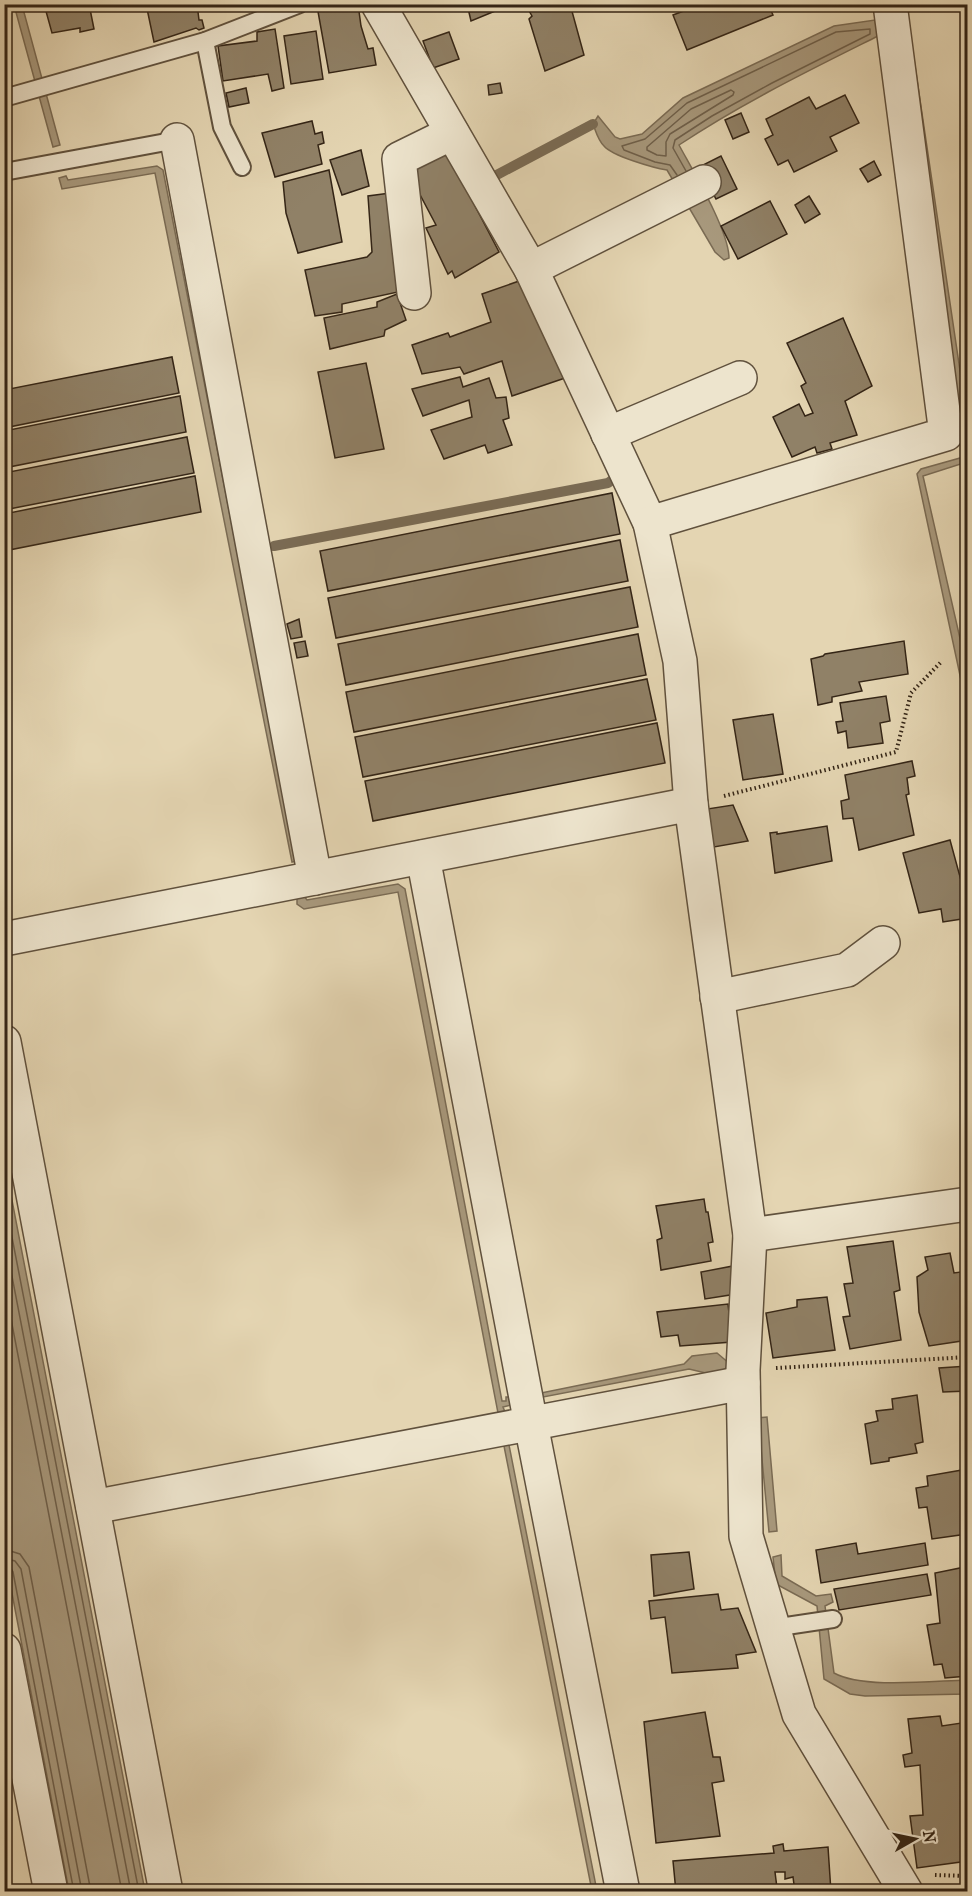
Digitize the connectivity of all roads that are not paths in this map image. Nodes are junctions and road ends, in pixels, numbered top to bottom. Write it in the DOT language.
graph roads {
  1 [pos="300,4"];
  2 [pos="378,4"];
  3 [pos="890,4"];
  4 [pos="205,41"];
  5 [pos="4,99"];
  6 [pos="452,133"];
  7 [pos="177,140"];
  8 [pos="242,167"];
  9 [pos="4,171"];
  10 [pos="704,182"];
  11 [pos="531,269"];
  12 [pos="414,293"];
  13 [pos="740,378"];
  14 [pos="957,431"];
  15 [pos="608,434"];
  16 [pos="650,524"];
  17 [pos="691,804"];
  18 [pos="423,857"];
  19 [pos="315,878"];
  20 [pos="4,939"];
  21 [pos="883,943"];
  22 [pos="717,997"];
  23 [pos="4,1042"];
  24 [pos="968,1204"];
  25 [pos="750,1235"];
  26 [pos="743,1377"];
  27 [pos="531,1424"];
  28 [pos="93,1507"];
  29 [pos="833,1619"];
  30 [pos="773,1628"];
  31 [pos="4,1650"];
  32 [pos="51,1892"];
  33 [pos="166,1892"];
  34 [pos="623,1892"];
  35 [pos="906,1892"];
  1 -- 4 [label="lane"];
  2 -- 6 [label="street"];
  3 -- 14 [label="street"];
  4 -- 5 [label="lane"];
  4 -- 8 [label="lane"];
  6 -- 11 [label="street"];
  6 -- 12 [label="street"];
  7 -- 9 [label="lane"];
  7 -- 19 [label="street"];
  10 -- 11 [label="street"];
  11 -- 15 [label="street"];
  13 -- 15 [label="street"];
  14 -- 16 [label="street"];
  15 -- 16 [label="street"];
  16 -- 17 [label="street"];
  17 -- 18 [label="street"];
  17 -- 22 [label="street"];
  18 -- 19 [label="street"];
  18 -- 27 [label="street"];
  19 -- 20 [label="street"];
  21 -- 22 [label="street"];
  22 -- 25 [label="street"];
  23 -- 28 [label="street"];
  24 -- 25 [label="street"];
  25 -- 26 [label="street"];
  26 -- 27 [label="street"];
  26 -- 30 [label="street"];
  27 -- 28 [label="street"];
  27 -- 34 [label="street"];
  28 -- 33 [label="street"];
  29 -- 30 [label="lane"];
  30 -- 35 [label="street"];
  31 -- 32 [label="street"];
}
